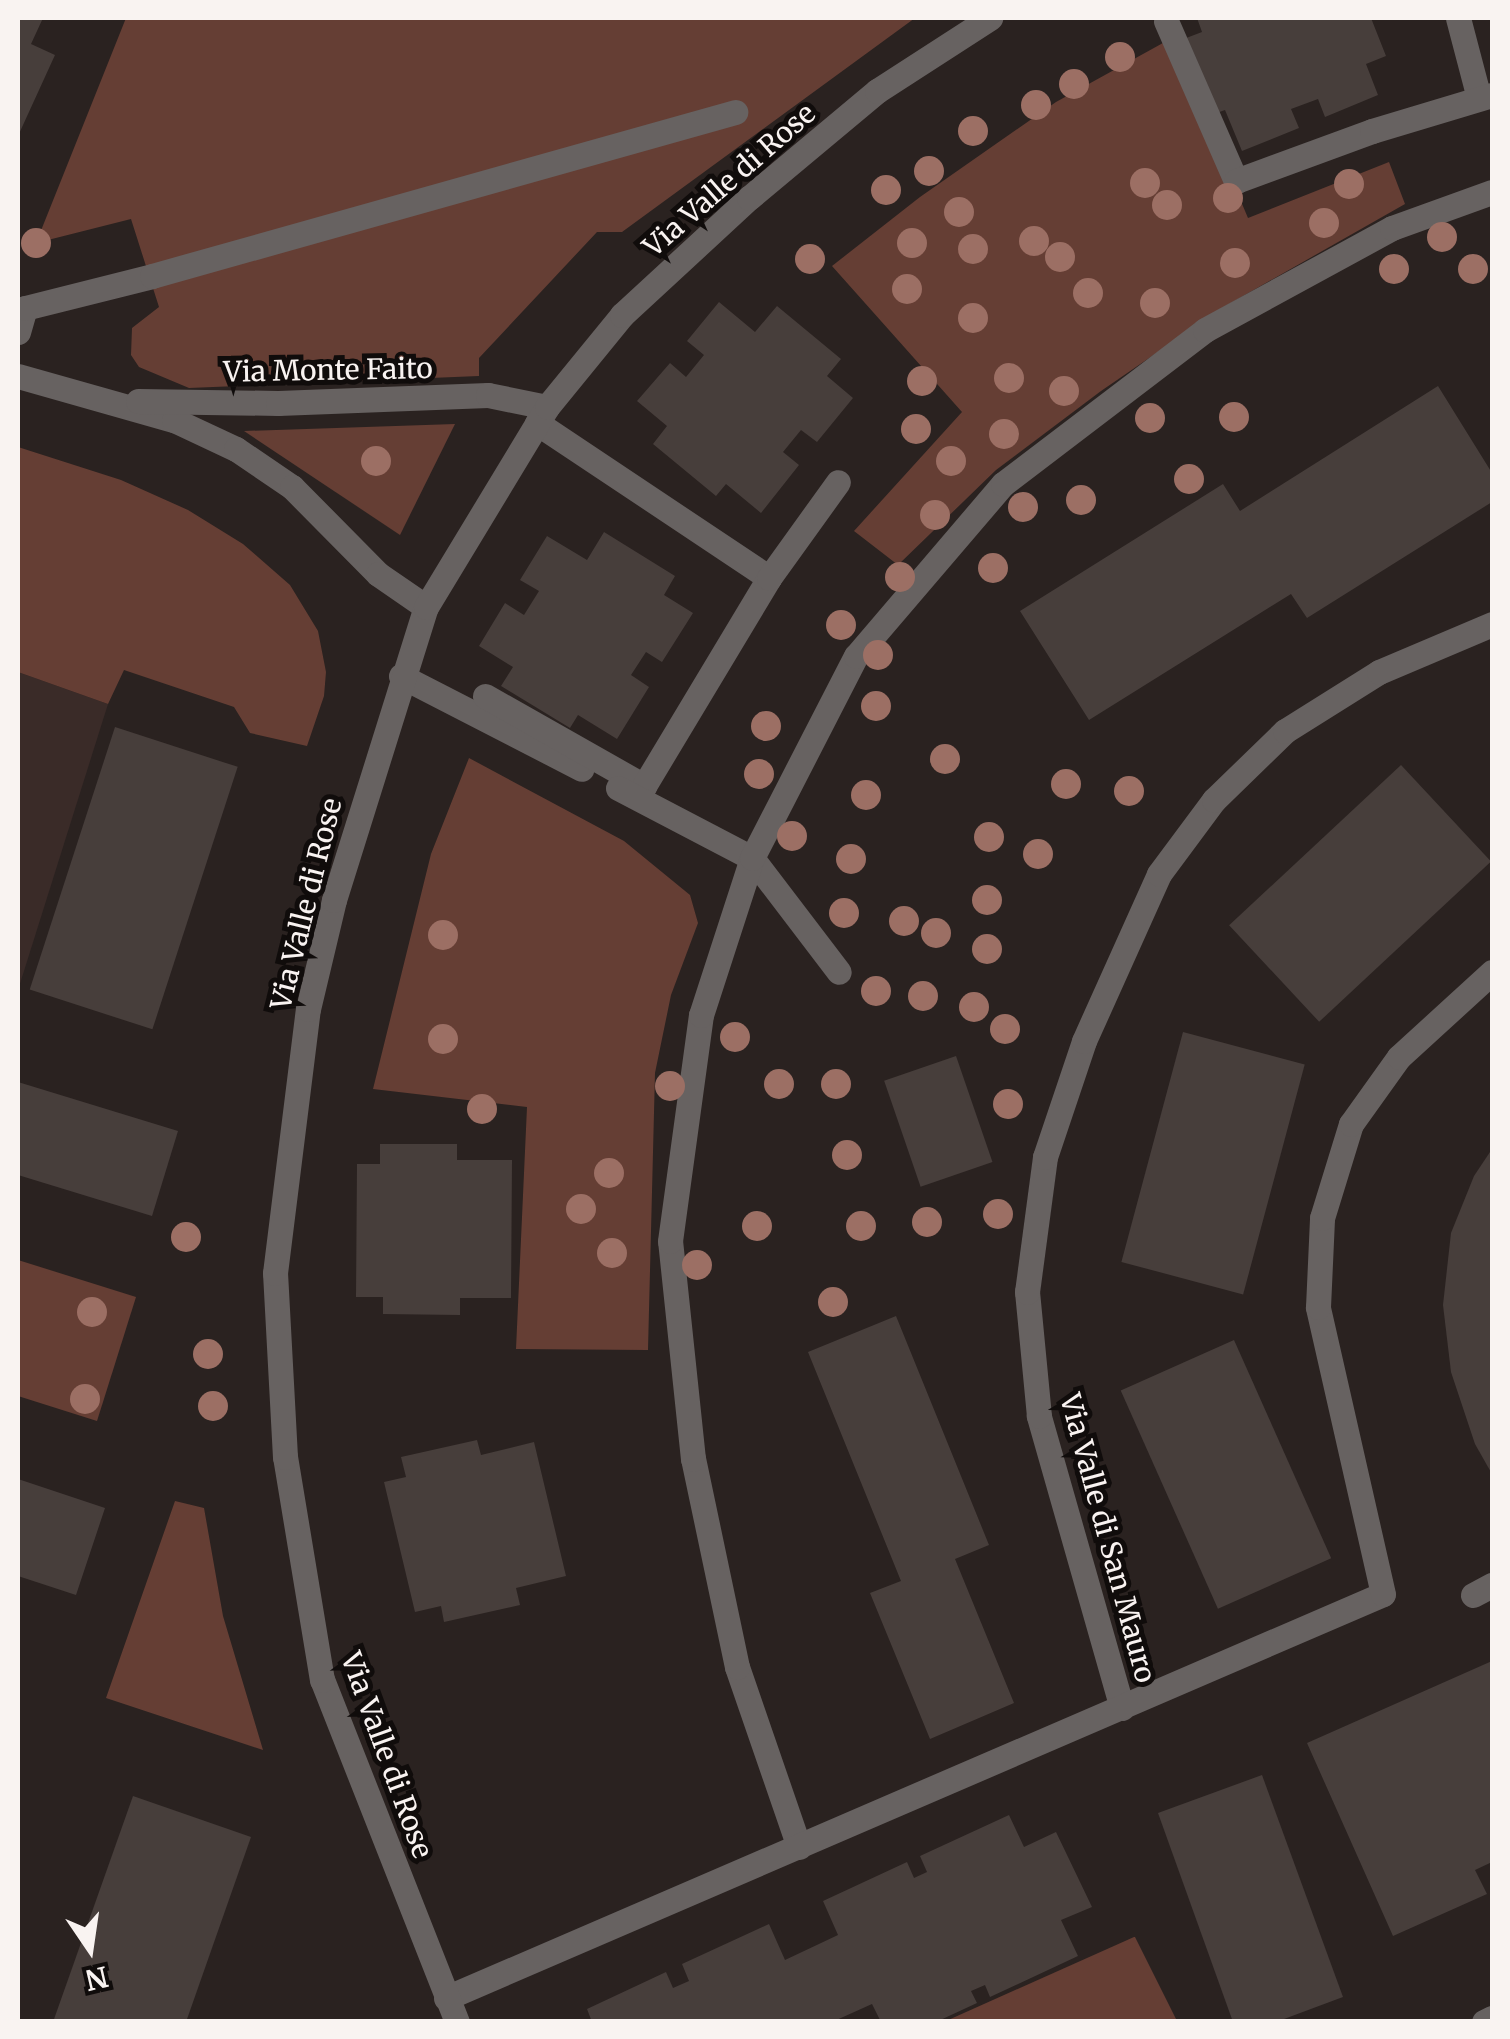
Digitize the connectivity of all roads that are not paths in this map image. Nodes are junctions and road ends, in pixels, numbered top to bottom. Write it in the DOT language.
graph roads {
  1 [pos="990,18"];
  2 [pos="1458,18"];
  3 [pos="1166,21"];
  4 [pos="1486,97"];
  5 [pos="735,112"];
  6 [pos="1492,192"];
  7 [pos="18,332"];
  8 [pos="18,376"];
  9 [pos="108,400"];
  10 [pos="542,415"];
  11 [pos="838,482"];
  12 [pos="770,578"];
  13 [pos="426,607"];
  14 [pos="1492,624"];
  15 [pos="400,676"];
  16 [pos="484,696"];
  17 [pos="752,858"];
  18 [pos="839,972"];
  19 [pos="1492,972"];
  20 [pos="1122,1708"];
  21 [pos="799,1847"];
  22 [pos="452,2010"];
  23 [pos="1492,2018"];
  24 [pos="1484,2022"];
  1 -- 10 [label="street, Via Valle di Rose"];
  2 -- 4 [label="street"];
  3 -- 4 [label="street"];
  5 -- 7 [label="street"];
  6 -- 17 [label="street"];
  8 -- 9 [label="street, Via Monte Faito"];
  9 -- 10 [label="street, Via Monte Faito"];
  9 -- 13 [label="street, Via Monte Faito"];
  10 -- 12 [label="street"];
  10 -- 13 [label="street, Via Valle di Rose"];
  11 -- 12 [label="street"];
  12 -- 16 [label="street"];
  13 -- 15 [label="street, Via Valle di Rose"];
  14 -- 20 [label="street, Via Valle di San Mauro"];
  15 -- 17 [label="street"];
  15 -- 22 [label="street, Via Valle di Rose"];
  17 -- 18 [label="street"];
  17 -- 21 [label="street"];
  19 -- 20 [label="street, Via Valle di San Mauro"];
  20 -- 21 [label="street, Via Valle di San Mauro"];
  21 -- 22 [label="street, Via Valle di San Mauro"];
  23 -- 24 [label="street"];
}
